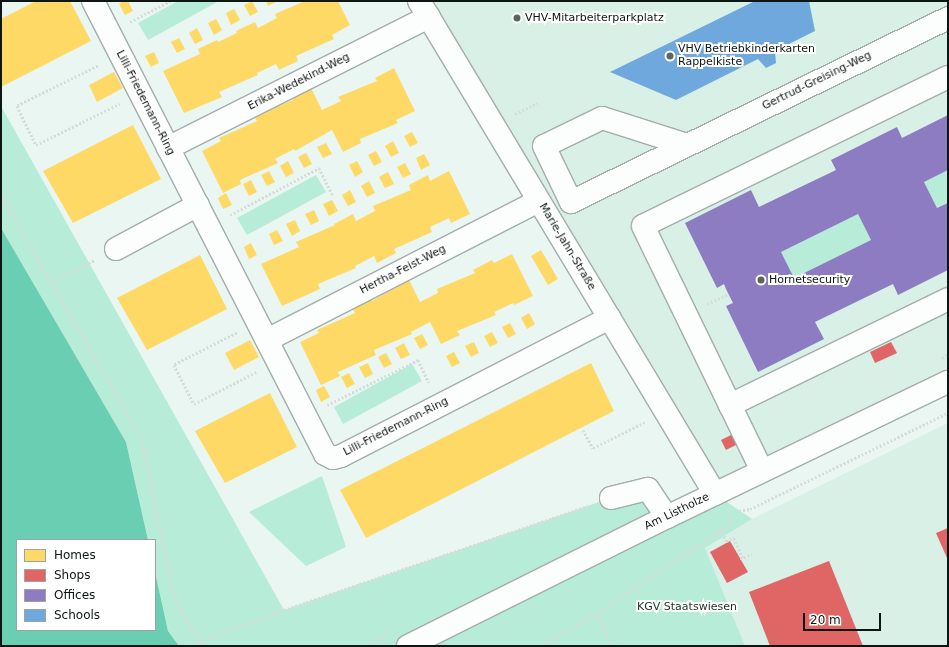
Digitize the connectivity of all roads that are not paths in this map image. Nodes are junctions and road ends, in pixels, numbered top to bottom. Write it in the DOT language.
graph roads {
  1 [pos="93,1"];
  2 [pos="424,9"];
  3 [pos="948,18"];
  4 [pos="948,77"];
  5 [pos="686,145"];
  6 [pos="168,148"];
  7 [pos="539,201"];
  8 [pos="198,205"];
  9 [pos="116,249"];
  10 [pos="948,299"];
  11 [pos="610,318"];
  12 [pos="262,331"];
  13 [pos="948,382"];
  14 [pos="730,405"];
  15 [pos="762,471"];
  16 [pos="715,494"];
  17 [pos="611,498"];
  18 [pos="667,517"];
  19 [pos="408,646"];
  1 -- 6 [label="street, Lilli-Friedemann-Ring"];
  2 -- 6 [label="street, Erika-Wedekind-Weg"];
  2 -- 7 [label="street, Marie-Jahn-Straße"];
  3 -- 5 [label="street, Gertrud-Greising-Weg"];
  4 -- 14 [label="street"];
  5 -- 5 [label="street, Gertrud-Greising-Weg"];
  6 -- 8 [label="street, Lilli-Friedemann-Ring"];
  7 -- 11 [label="street, Marie-Jahn-Straße"];
  7 -- 12 [label="street, Hertha-Feist-Weg"];
  8 -- 9 [label="street"];
  8 -- 12 [label="street, Lilli-Friedemann-Ring"];
  10 -- 14 [label="street"];
  11 -- 12 [label="street, Lilli-Friedemann-Ring"];
  11 -- 16 [label="street, Marie-Jahn-Straße"];
  13 -- 15 [label="street, Am Listholze"];
  14 -- 15 [label="street"];
  15 -- 16 [label="street, Am Listholze"];
  16 -- 18 [label="street, Am Listholze"];
  17 -- 18 [label="street"];
  18 -- 19 [label="street, Am Listholze"];
}
